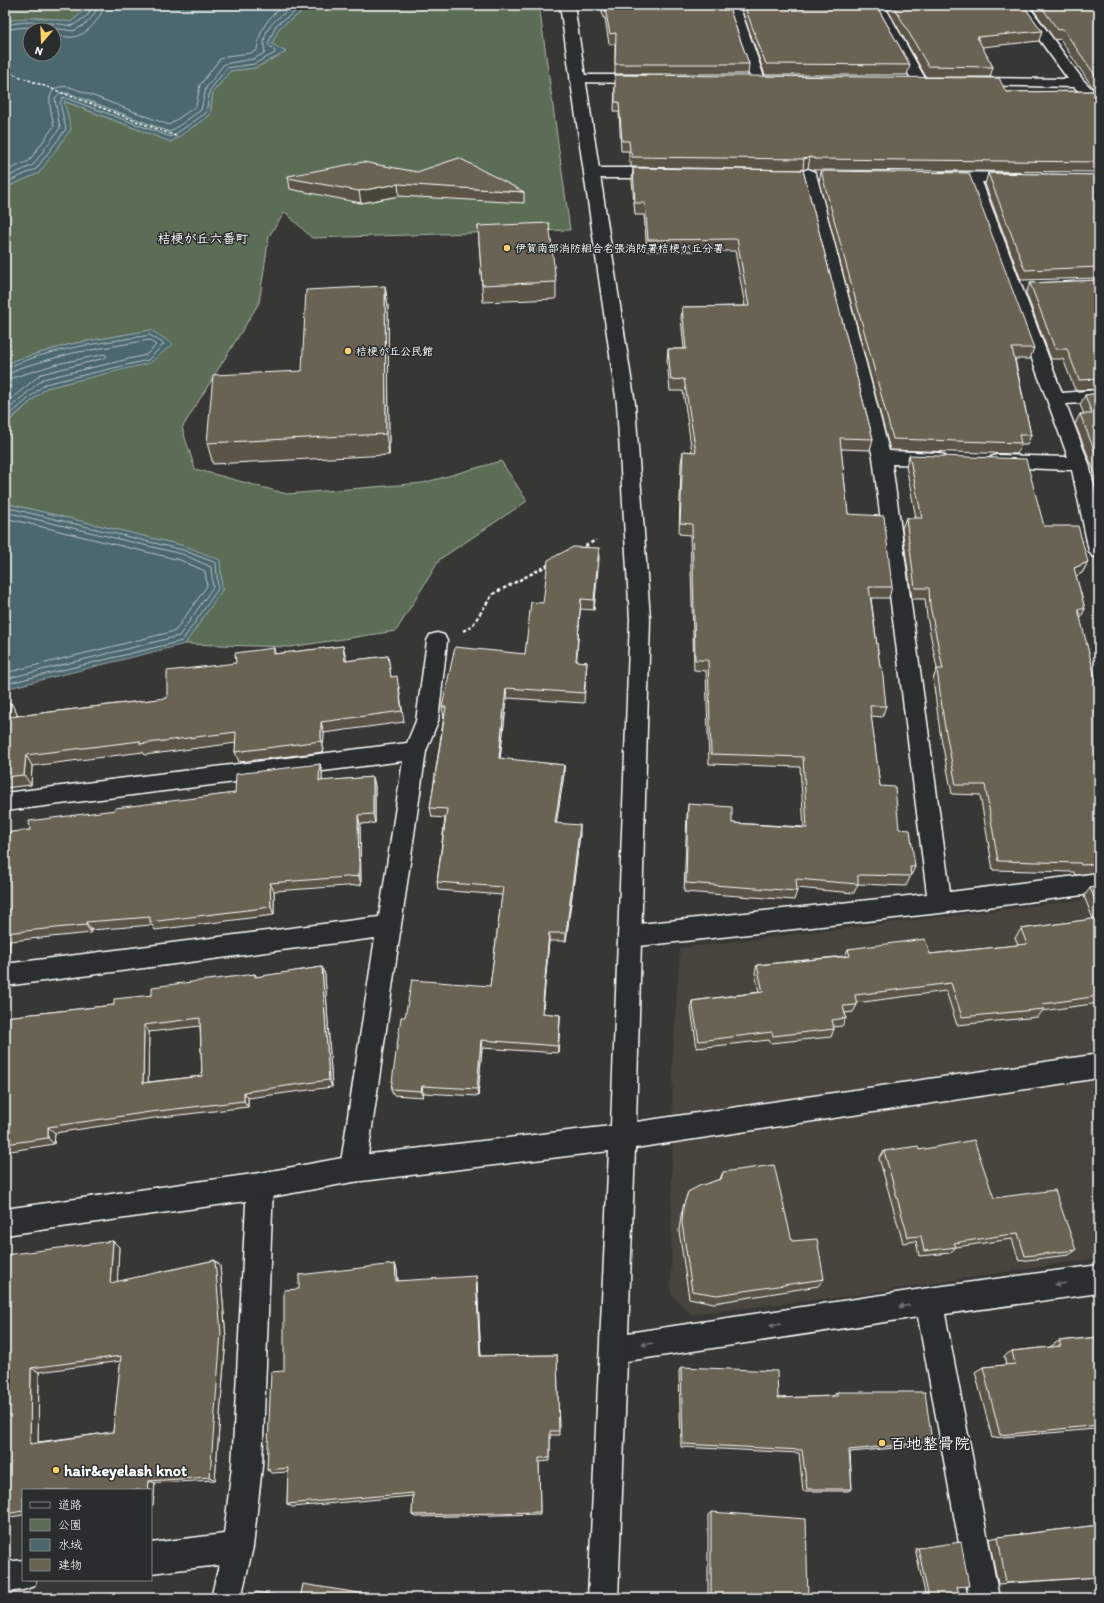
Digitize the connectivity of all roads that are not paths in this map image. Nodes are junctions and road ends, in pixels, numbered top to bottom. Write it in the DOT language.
graph roads {
  1 [pos="566,5"];
  2 [pos="732,5"];
  3 [pos="877,5"];
  4 [pos="1021,5"];
  5 [pos="577,79"];
  6 [pos="656,80"];
  7 [pos="742,80"];
  8 [pos="758,80"];
  9 [pos="774,81"];
  10 [pos="904,81"];
  11 [pos="920,82"];
  12 [pos="935,82"];
  13 [pos="959,82"];
  14 [pos="1078,83"];
  15 [pos="1089,93"];
  16 [pos="593,173"];
  17 [pos="672,173"];
  18 [pos="808,174"];
  19 [pos="926,176"];
  20 [pos="973,177"];
  21 [pos="1036,178"];
  22 [pos="1099,396"];
  23 [pos="1056,398"];
  24 [pos="882,457"];
  25 [pos="953,460"];
  26 [pos="977,460"];
  27 [pos="1080,464"];
  28 [pos="1098,543"];
  29 [pos="437,641"];
  30 [pos="415,751"];
  31 [pos="5,802"];
  32 [pos="1099,884"];
  33 [pos="940,903"];
  34 [pos="390,926"];
  35 [pos="630,936"];
  36 [pos="5,975"];
  37 [pos="1099,1066"];
  38 [pos="623,1137"];
  39 [pos="353,1169"];
  40 [pos="260,1186"];
  41 [pos="5,1222"];
  42 [pos="1099,1279"];
  43 [pos="929,1302"];
  44 [pos="614,1349"];
  45 [pos="238,1547"];
  46 [pos="152,1558"];
  47 [pos="22,1575"];
  48 [pos="5,1578"];
  49 [pos="226,1598"];
  50 [pos="603,1598"];
  51 [pos="984,1598"];
  1 -- 5 [label="street"];
  2 -- 8 [label="street"];
  3 -- 11 [label="street"];
  4 -- 14 [label="street"];
  5 -- 6 [label="street"];
  5 -- 16 [label="street"];
  7 -- 8 [label="street"];
  8 -- 9 [label="street"];
  10 -- 11 [label="street"];
  11 -- 12 [label="street"];
  13 -- 14 [label="street"];
  14 -- 15 [label="street"];
  16 -- 17 [label="street"];
  16 -- 35 [label="street"];
  18 -- 24 [label="street"];
  19 -- 20 [label="street"];
  20 -- 21 [label="street"];
  20 -- 23 [label="street"];
  22 -- 23 [label="street"];
  23 -- 27 [label="street"];
  24 -- 25 [label="street"];
  24 -- 33 [label="street"];
  26 -- 27 [label="street"];
  27 -- 28 [label="street"];
  29 -- 30 [label="street"];
  30 -- 31 [label="street"];
  30 -- 34 [label="street"];
  32 -- 33 [label="street"];
  33 -- 35 [label="street"];
  34 -- 36 [label="street"];
  34 -- 39 [label="street"];
  35 -- 38 [label="street"];
  37 -- 38 [label="street"];
  38 -- 39 [label="street"];
  38 -- 44 [label="street"];
  39 -- 40 [label="street"];
  40 -- 41 [label="street"];
  40 -- 45 [label="street"];
  42 -- 43 [label="street, one-way"];
  43 -- 44 [label="street, one-way"];
  43 -- 51 [label="street"];
  44 -- 50 [label="street"];
  45 -- 46 [label="street"];
  45 -- 49 [label="street"];
  47 -- 48 [label="street"];
}
